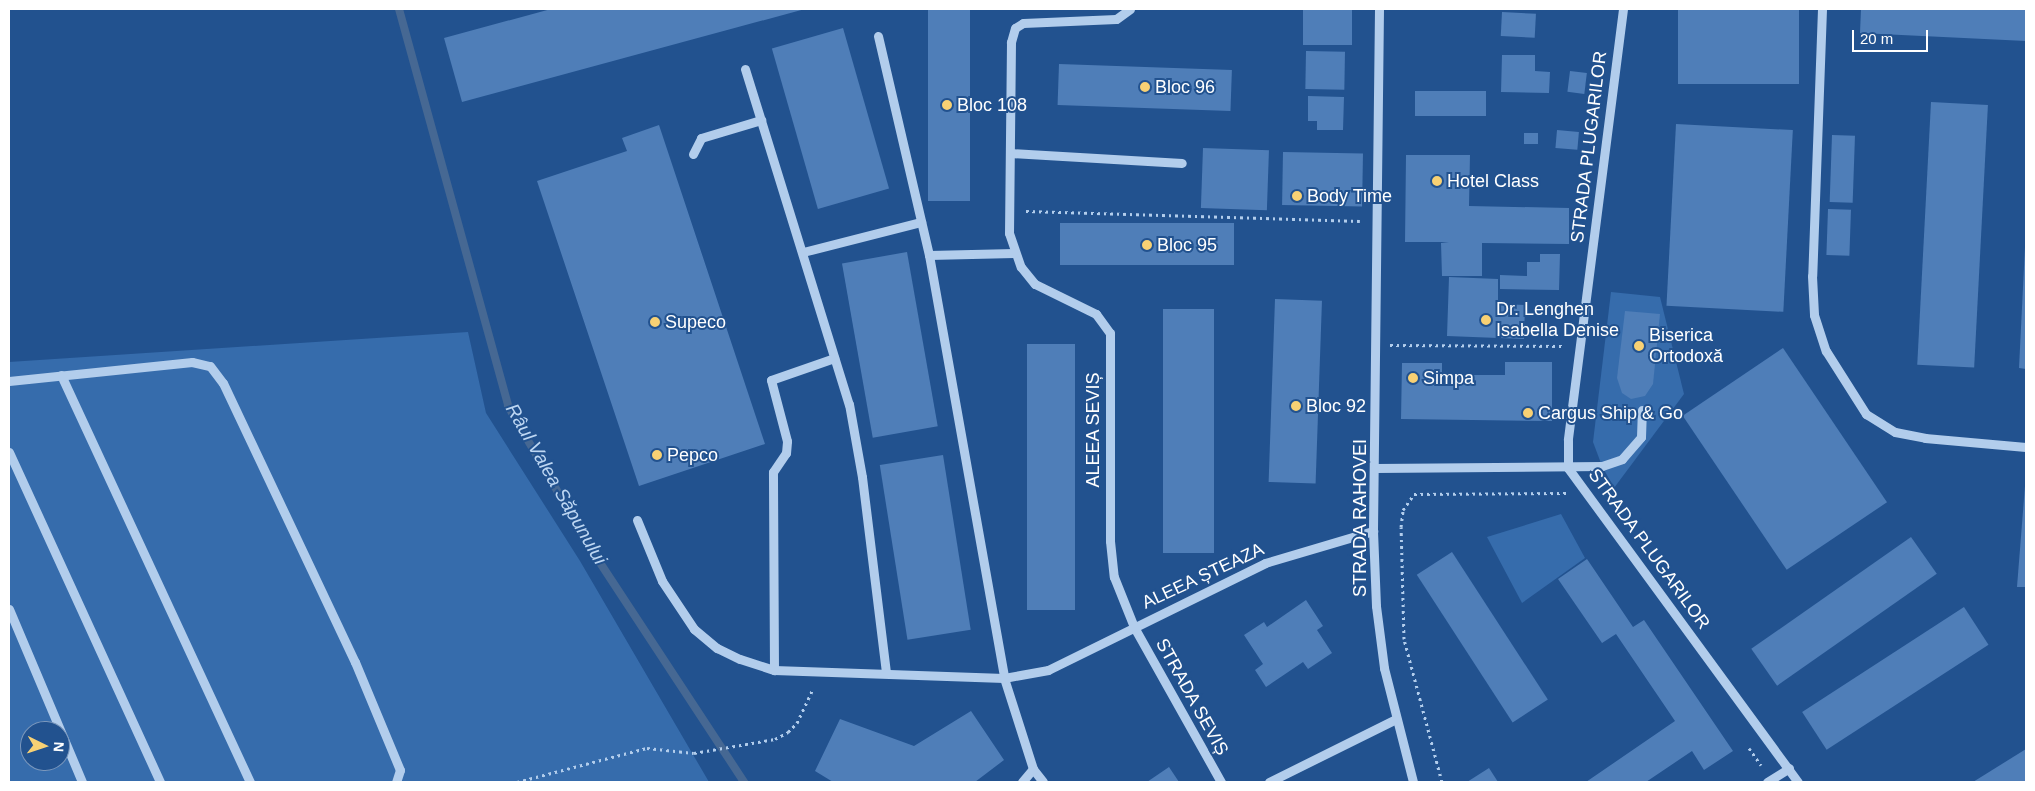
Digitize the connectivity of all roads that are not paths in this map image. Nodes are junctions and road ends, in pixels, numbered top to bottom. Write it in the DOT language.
graph roads {
  1 [pos="1130,9"];
  2 [pos="1379,9"];
  3 [pos="1623,9"];
  4 [pos="1822,9"];
  5 [pos="878,36"];
  6 [pos="745,69"];
  7 [pos="761,120"];
  8 [pos="1010,152"];
  9 [pos="693,154"];
  10 [pos="1182,163"];
  11 [pos="921,222"];
  12 [pos="802,252"];
  13 [pos="1014,253"];
  14 [pos="929,255"];
  15 [pos="834,358"];
  16 [pos="61,374"];
  17 [pos="9,381"];
  18 [pos="1642,410"];
  19 [pos="2026,447"];
  20 [pos="9,452"];
  21 [pos="1375,468"];
  22 [pos="1568,468"];
  23 [pos="637,520"];
  24 [pos="1373,531"];
  25 [pos="9,609"];
  26 [pos="1134,628"];
  27 [pos="774,670"];
  28 [pos="886,673"];
  29 [pos="1004,678"];
  30 [pos="1396,719"];
  31 [pos="1788,768"];
  32 [pos="1033,769"];
  33 [pos="1769,781"];
  34 [pos="82,782"];
  35 [pos="160,782"];
  36 [pos="250,782"];
  37 [pos="396,782"];
  38 [pos="1022,782"];
  39 [pos="1042,782"];
  40 [pos="1221,782"];
  41 [pos="1269,782"];
  42 [pos="1413,782"];
  43 [pos="1798,782"];
  1 -- 8 [label="street, ALEEA SEVIȘ"];
  2 -- 21 [label="street, STRADA RAHOVEI"];
  3 -- 22 [label="street, STRADA PLUGARILOR"];
  4 -- 19 [label="street"];
  5 -- 11 [label="street"];
  6 -- 7 [label="street"];
  7 -- 9 [label="street"];
  7 -- 12 [label="street"];
  8 -- 10 [label="street"];
  8 -- 13 [label="street, ALEEA SEVIȘ"];
  11 -- 12 [label="street"];
  11 -- 14 [label="street"];
  12 -- 15 [label="street"];
  13 -- 14 [label="street"];
  13 -- 26 [label="street, ALEEA SEVIȘ"];
  14 -- 29 [label="street"];
  15 -- 27 [label="street"];
  15 -- 28 [label="street"];
  16 -- 17 [label="street"];
  16 -- 36 [label="street"];
  16 -- 37 [label="street"];
  18 -- 22 [label="street"];
  20 -- 35 [label="street"];
  21 -- 22 [label="street"];
  21 -- 24 [label="street, STRADA RAHOVEI"];
  22 -- 31 [label="street, STRADA PLUGARILOR"];
  23 -- 27 [label="street"];
  24 -- 26 [label="street, ALEEA ȘTEAZA"];
  24 -- 30 [label="street, STRADA RAHOVEI"];
  25 -- 34 [label="street"];
  26 -- 29 [label="street"];
  26 -- 40 [label="street, STRADA SEVIȘ"];
  27 -- 28 [label="street"];
  28 -- 29 [label="street"];
  29 -- 32 [label="street"];
  30 -- 41 [label="street"];
  30 -- 42 [label="street, STRADA RAHOVEI"];
  31 -- 33 [label="street"];
  31 -- 43 [label="street, STRADA PLUGARILOR"];
  32 -- 38 [label="street"];
  32 -- 39 [label="street"];
}
